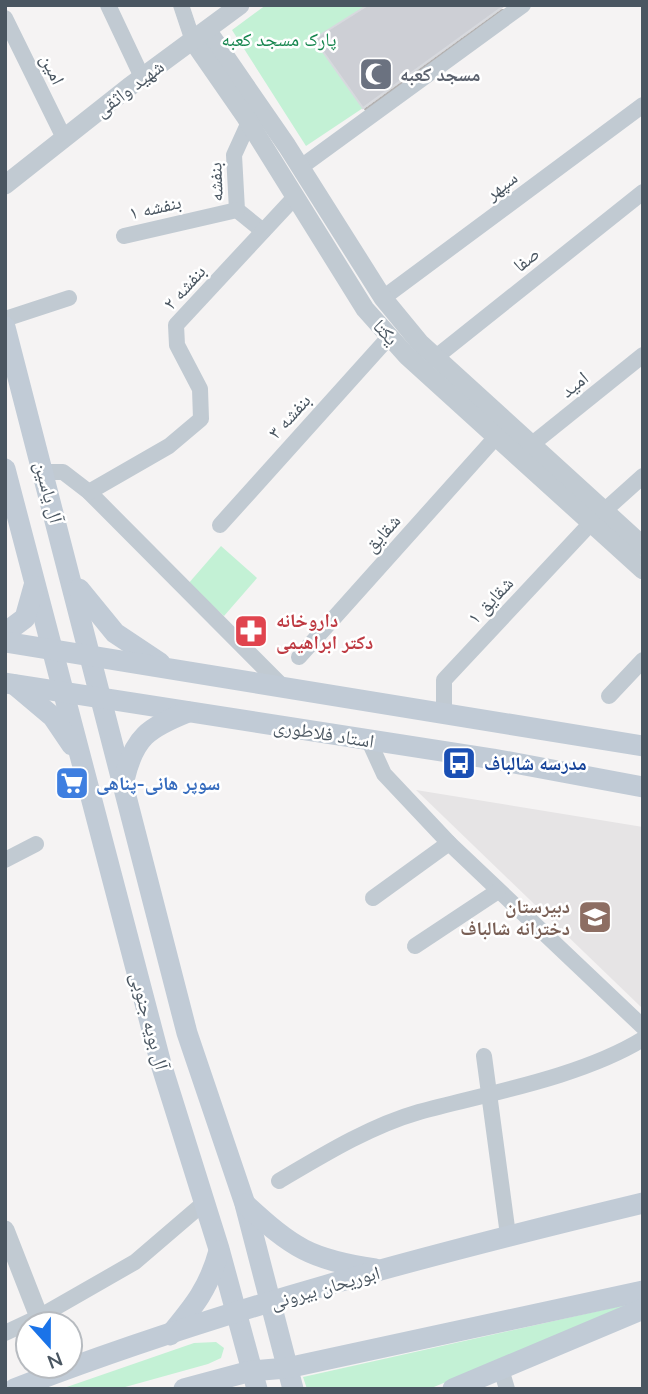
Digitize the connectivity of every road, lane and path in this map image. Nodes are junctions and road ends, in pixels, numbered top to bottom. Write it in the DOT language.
graph roads {
  1 [pos="108,5"];
  2 [pos="181,5"];
  3 [pos="240,5"];
  4 [pos="523,5"];
  5 [pos="5,18"];
  6 [pos="200,35"];
  7 [pos="142,77"];
  8 [pos="643,105"];
  9 [pos="251,115"];
  10 [pos="64,138"];
  11 [pos="301,167"];
  12 [pos="10,175"];
  13 [pos="643,192"];
  14 [pos="294,198"];
  15 [pos="237,210"];
  16 [pos="263,231"];
  17 [pos="124,236"];
  18 [pos="69,298"];
  19 [pos="383,298"];
  20 [pos="5,319"];
  21 [pos="5,327"];
  22 [pos="390,336"];
  23 [pos="643,355"];
  24 [pos="436,357"];
  25 [pos="496,437"];
  26 [pos="531,445"];
  27 [pos="5,469"];
  28 [pos="43,472"];
  29 [pos="643,476"];
  30 [pos="89,492"];
  31 [pos="55,515"];
  32 [pos="597,518"];
  33 [pos="19,521"];
  34 [pos="220,525"];
  35 [pos="643,546"];
  36 [pos="643,570"];
  37 [pos="72,579"];
  38 [pos="35,580"];
  39 [pos="5,633"];
  40 [pos="5,642"];
  41 [pos="53,651"];
  42 [pos="92,657"];
  43 [pos="299,657"];
  44 [pos="643,660"];
  45 [pos="174,671"];
  46 [pos="9,683"];
  47 [pos="282,686"];
  48 [pos="64,692"];
  49 [pos="609,696"];
  50 [pos="102,698"];
  51 [pos="187,712"];
  52 [pos="444,714"];
  53 [pos="368,739"];
  54 [pos="643,747"];
  55 [pos="81,759"];
  56 [pos="124,783"];
  57 [pos="643,787"];
  58 [pos="36,844"];
  59 [pos="449,844"];
  60 [pos="5,860"];
  61 [pos="498,891"];
  62 [pos="152,894"];
  63 [pos="373,898"];
  64 [pos="119,904"];
  65 [pos="415,946"];
  66 [pos="643,1027"];
  67 [pos="643,1039"];
  68 [pos="484,1056"];
  69 [pos="489,1095"];
  70 [pos="279,1181"];
  71 [pos="205,1202"];
  72 [pos="643,1203"];
  73 [pos="245,1204"];
  74 [pos="5,1230"];
  75 [pos="508,1236"];
  76 [pos="219,1249"];
  77 [pos="384,1270"];
  78 [pos="643,1291"];
  79 [pos="270,1302"];
  80 [pos="643,1309"];
  81 [pos="36,1310"];
  82 [pos="53,1310"];
  83 [pos="236,1313"];
  84 [pos="170,1335"];
  85 [pos="287,1368"];
  86 [pos="504,1379"];
  87 [pos="254,1380"];
  88 [pos="14,1389"];
  89 [pos="184,1389"];
  90 [pos="293,1389"];
  91 [pos="453,1389"];
  1 -- 7 [label="street"];
  2 -- 6 [label="street"];
  3 -- 6 [label="street, شهید واثقی"];
  4 -- 11 [label="street"];
  5 -- 10 [label="street, امین"];
  6 -- 7 [label="street, شهید واثقی"];
  6 -- 9 [label="street, یکتا"];
  7 -- 10 [label="street, شهید واثقی"];
  8 -- 19 [label="street, سپهر"];
  9 -- 11 [label="street, یکتا"];
  9 -- 14 [label="street, یکتا"];
  9 -- 15 [label="street, بنفشه"];
  10 -- 12 [label="street, شهید واثقی"];
  11 -- 19 [label="street, یکتا"];
  13 -- 24 [label="street, صفا"];
  14 -- 16 [label="street, بنفشه ۲"];
  14 -- 22 [label="street, یکتا"];
  15 -- 16 [label="street, بنفشه"];
  15 -- 17 [label="street, بنفشه ۱"];
  16 -- 30 [label="street, بنفشه ۲"];
  18 -- 20 [label="street"];
  19 -- 24 [label="street, یکتا"];
  21 -- 28 [label="main road, آل یاسین"];
  22 -- 25 [label="street, یکتا"];
  22 -- 34 [label="street, بنفشه ۳"];
  23 -- 26 [label="street, امید"];
  24 -- 26 [label="street, یکتا"];
  25 -- 32 [label="street, یکتا"];
  25 -- 43 [label="street, شقایق"];
  26 -- 32 [label="street, یکتا"];
  27 -- 33 [label="main road, آل یاسین"];
  28 -- 30 [label="street"];
  28 -- 31 [label="main road, آل یاسین"];
  29 -- 32 [label="street, شقایق ۱"];
  30 -- 47 [label="street"];
  31 -- 33 [label="main road"];
  31 -- 37 [label="main road, آل یاسین"];
  32 -- 35 [label="street, یکتا"];
  32 -- 36 [label="street, یکتا"];
  32 -- 52 [label="street, شقایق ۱"];
  33 -- 38 [label="main road, آل یاسین"];
  37 -- 42 [label="main road, آل یاسین"];
  37 -- 45 [label="main road"];
  38 -- 39 [label="main road"];
  38 -- 41 [label="main road, آل یاسین"];
  40 -- 41 [label="main road, استاد فلاطوری"];
  41 -- 42 [label="main road, استاد فلاطوری"];
  41 -- 48 [label="main road, آل بویه جنوبی"];
  42 -- 45 [label="main road, استاد فلاطوری"];
  42 -- 50 [label="main road, آل بویه جنوبی"];
  44 -- 49 [label="street"];
  45 -- 47 [label="main road, استاد فلاطوری"];
  46 -- 48 [label="main road, استاد فلاطوری"];
  46 -- 55 [label="main road"];
  47 -- 52 [label="main road, استاد فلاطوری"];
  48 -- 50 [label="main road, استاد فلاطوری"];
  48 -- 55 [label="main road, آل بویه جنوبی"];
  50 -- 51 [label="main road, استاد فلاطوری"];
  50 -- 56 [label="main road, آل بویه جنوبی"];
  51 -- 53 [label="main road, استاد فلاطوری"];
  51 -- 56 [label="main road"];
  52 -- 54 [label="main road, استاد فلاطوری"];
  53 -- 57 [label="main road, استاد فلاطوری"];
  53 -- 59 [label="street"];
  55 -- 64 [label="main road, آل بویه جنوبی"];
  56 -- 62 [label="main road, آل بویه جنوبی"];
  58 -- 60 [label="street"];
  59 -- 61 [label="street"];
  59 -- 63 [label="street"];
  61 -- 65 [label="street"];
  61 -- 66 [label="street"];
  62 -- 64 [label="main road"];
  62 -- 73 [label="main road, آل بویه جنوبی"];
  64 -- 71 [label="main road, آل بویه جنوبی"];
  67 -- 69 [label="street"];
  68 -- 69 [label="street"];
  69 -- 70 [label="street"];
  69 -- 75 [label="street"];
  71 -- 76 [label="main road, آل بویه جنوبی"];
  71 -- 82 [label="street"];
  72 -- 75 [label="main road, ابوریحان بیرونی"];
  73 -- 77 [label="main road"];
  73 -- 79 [label="main road, آل بویه جنوبی"];
  74 -- 81 [label="street"];
  75 -- 77 [label="main road, ابوریحان بیرونی"];
  76 -- 83 [label="main road, آل بویه جنوبی"];
  76 -- 84 [label="main road"];
  77 -- 79 [label="main road, ابوریحان بیرونی"];
  78 -- 85 [label="main road"];
  79 -- 83 [label="main road, ابوریحان بیرونی"];
  79 -- 85 [label="main road, آل بویه جنوبی"];
  80 -- 86 [label="main road"];
  83 -- 84 [label="main road, ابوریحان بیرونی"];
  83 -- 87 [label="main road, آل بویه جنوبی"];
  84 -- 88 [label="main road, ابوریحان بیرونی"];
  85 -- 87 [label="main road"];
  85 -- 90 [label="main road, آل بویه جنوبی"];
  86 -- 91 [label="main road"];
  87 -- 89 [label="main road"];
}
